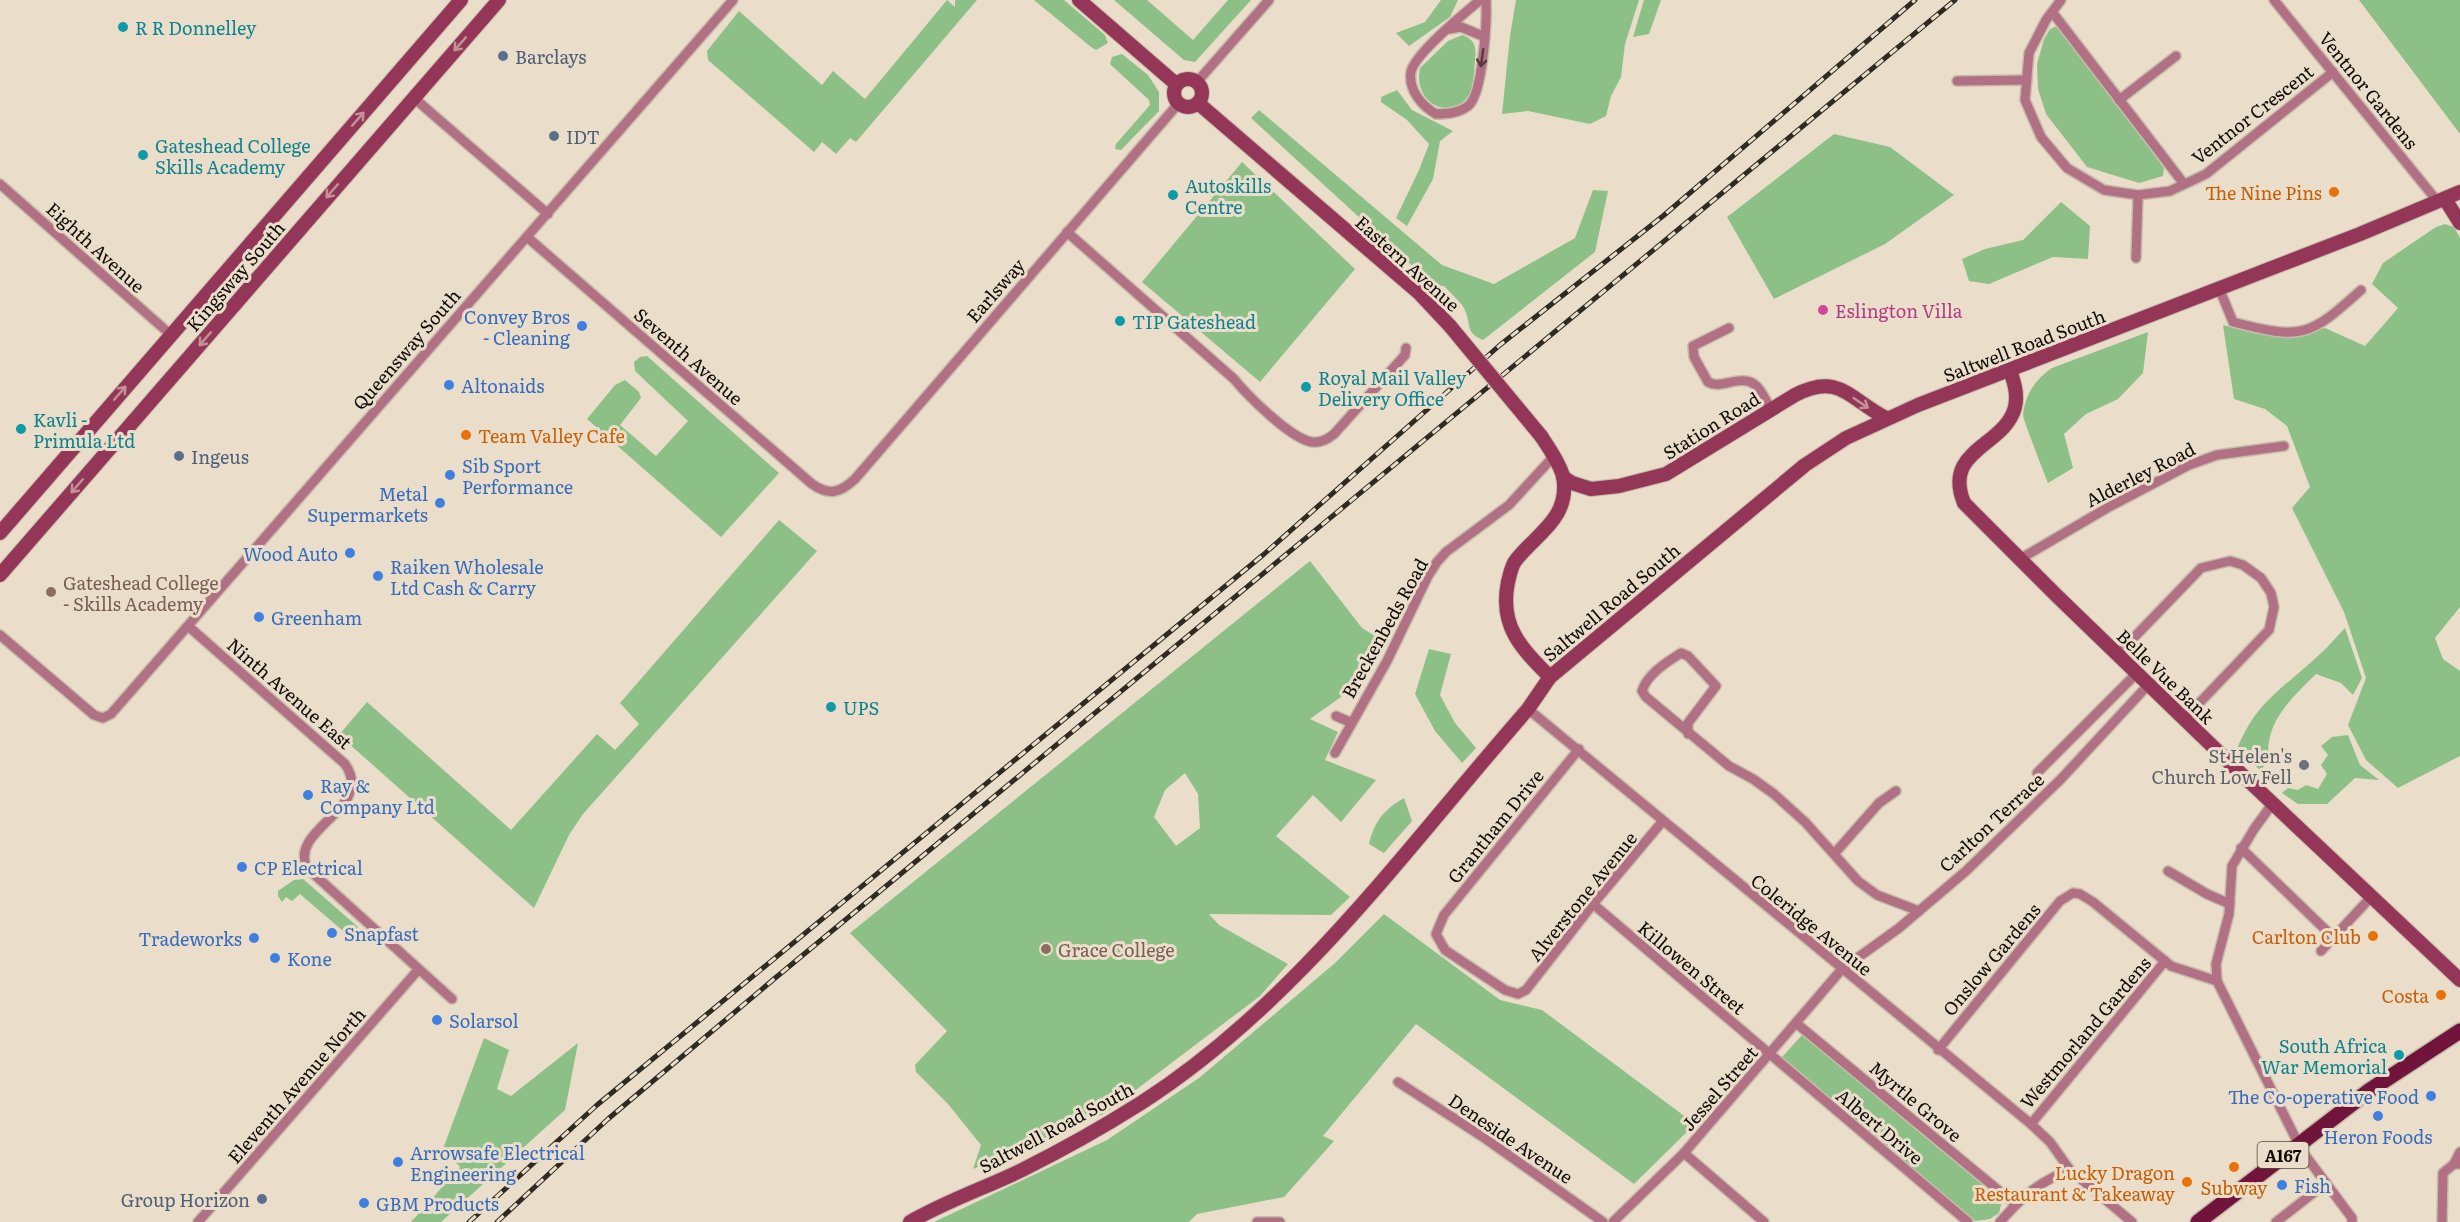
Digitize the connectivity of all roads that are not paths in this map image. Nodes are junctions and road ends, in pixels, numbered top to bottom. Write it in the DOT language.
graph roads {
  1 [pos="461,0"];
  2 [pos="499,0"];
  3 [pos="733,0"];
  4 [pos="1079,0"];
  5 [pos="1269,0"];
  6 [pos="1480,0"];
  7 [pos="1486,0"];
  8 [pos="2061,0"];
  9 [pos="2274,0"];
  10 [pos="2052,13"];
  11 [pos="1447,30"];
  12 [pos="1485,37"];
  13 [pos="2176,56"];
  14 [pos="2333,72"];
  15 [pos="2027,80"];
  16 [pos="1957,81"];
  17 [pos="1197,82"];
  18 [pos="1176,84"];
  19 [pos="414,98"];
  20 [pos="2119,100"];
  21 [pos="1198,103"];
  22 [pos="1178,104"];
  23 [pos="0,184"];
  24 [pos="2184,184"];
  25 [pos="2460,192"];
  26 [pos="2138,195"];
  27 [pos="2442,200"];
  28 [pos="548,214"];
  29 [pos="2460,223"];
  30 [pos="1067,232"];
  31 [pos="527,237"];
  32 [pos="2136,258"];
  33 [pos="2219,288"];
  34 [pos="2361,290"];
  35 [pos="1729,328"];
  36 [pos="171,335"];
  37 [pos="1406,348"];
  38 [pos="2010,370"];
  39 [pos="1771,409"];
  40 [pos="1886,418"];
  41 [pos="2284,446"];
  42 [pos="1554,456"];
  43 [pos="1563,477"];
  44 [pos="834,493"];
  45 [pos="0,533"];
  46 [pos="2020,559"];
  47 [pos="0,575"];
  48 [pos="188,626"];
  49 [pos="0,635"];
  50 [pos="2118,654"];
  51 [pos="2137,673"];
  52 [pos="1550,677"];
  53 [pos="2149,684"];
  54 [pos="1528,709"];
  55 [pos="1336,716"];
  56 [pos="2184,719"];
  57 [pos="1350,722"];
  58 [pos="1688,734"];
  59 [pos="1579,750"];
  60 [pos="1335,753"];
  61 [pos="2037,773"];
  62 [pos="1896,791"];
  63 [pos="2273,803"];
  64 [pos="1662,822"];
  65 [pos="2241,848"];
  66 [pos="1834,854"];
  67 [pos="2168,871"];
  68 [pos="2371,897"];
  69 [pos="1593,904"];
  70 [pos="2230,904"];
  71 [pos="1919,911"];
  72 [pos="2334,938"];
  73 [pos="2321,951"];
  74 [pos="2165,961"];
  75 [pos="1842,969"];
  76 [pos="418,970"];
  77 [pos="2460,980"];
  78 [pos="2217,981"];
  79 [pos="1526,990"];
  80 [pos="452,999"];
  81 [pos="1796,1023"];
  82 [pos="2460,1031"];
  83 [pos="1938,1050"];
  84 [pos="1770,1054"];
  85 [pos="1398,1082"];
  86 [pos="2031,1124"];
  87 [pos="2299,1144"];
  88 [pos="2460,1152"];
  89 [pos="1684,1153"];
  90 [pos="2457,1164"];
  91 [pos="2070,1170"];
  92 [pos="2326,1183"];
  93 [pos="2015,1204"];
  94 [pos="198,1222"];
  95 [pos="910,1222"];
  96 [pos="1257,1222"];
  97 [pos="1280,1222"];
  98 [pos="1603,1222"];
  99 [pos="1613,1222"];
  100 [pos="1764,1222"];
  101 [pos="1968,1222"];
  102 [pos="2000,1222"];
  103 [pos="2132,1222"];
  104 [pos="2198,1222"];
  105 [pos="2276,1222"];
  106 [pos="2352,1222"];
  107 [pos="2442,1222"];
  36 -- 1 [label="street, Kingsway South, one-way"];
  2 -- 19 [label="street, Kingsway South, one-way"];
  3 -- 28 [label="street, Queensway South"];
  4 -- 18 [label="street"];
  5 -- 17 [label="street"];
  6 -- 11 [label="street"];
  7 -- 12 [label="street"];
  8 -- 10 [label="street, Ventnor Crescent"];
  9 -- 14 [label="street, Ventnor Gardens"];
  10 -- 15 [label="street, Ventnor Crescent"];
  10 -- 20 [label="street"];
  11 -- 12 [label="street"];
  12 -- 11 [label="street, one-way"];
  13 -- 20 [label="street"];
  14 -- 24 [label="street, Ventnor Crescent"];
  14 -- 27 [label="street, Ventnor Gardens"];
  15 -- 16 [label="street"];
  15 -- 26 [label="street, Ventnor Crescent"];
  17 -- 18 [label="street"];
  17 -- 21 [label="street"];
  18 -- 22 [label="street"];
  19 -- 28 [label="street"];
  19 -- 47 [label="street, Kingsway South, one-way"];
  20 -- 24 [label="street"];
  21 -- 22 [label="street"];
  21 -- 42 [label="street, Eastern Avenue, bridge"];
  22 -- 30 [label="street, Earlsway"];
  23 -- 36 [label="street, Eighth Avenue"];
  24 -- 26 [label="street, Ventnor Crescent"];
  25 -- 27 [label="street, Saltwell Road South"];
  26 -- 32 [label="street"];
  27 -- 29 [label="street"];
  27 -- 33 [label="street, Saltwell Road South"];
  28 -- 31 [label="street, Queensway South"];
  30 -- 37 [label="street"];
  30 -- 44 [label="street, Earlsway"];
  31 -- 44 [label="street, Seventh Avenue"];
  31 -- 48 [label="street, Queensway South"];
  33 -- 34 [label="street"];
  33 -- 38 [label="street, Saltwell Road South"];
  35 -- 39 [label="street"];
  45 -- 36 [label="street, Kingsway South, one-way"];
  38 -- 40 [label="street, Saltwell Road South"];
  38 -- 46 [label="street, Belle Vue Bank"];
  39 -- 40 [label="street, Station Road, one-way"];
  39 -- 43 [label="street, Station Road"];
  40 -- 52 [label="street, Saltwell Road South"];
  41 -- 46 [label="street, Alderley Road"];
  42 -- 43 [label="street, Eastern Avenue"];
  42 -- 57 [label="street, Breckenbeds Road"];
  43 -- 52 [label="street"];
  46 -- 50 [label="street, Belle Vue Bank"];
  48 -- 49 [label="street, Queensway South"];
  48 -- 76 [label="street, Ninth Avenue East"];
  50 -- 51 [label="street, Belle Vue Bank"];
  50 -- 56 [label="street"];
  51 -- 53 [label="street, Belle Vue Bank"];
  51 -- 61 [label="street"];
  52 -- 54 [label="street, Saltwell Road South"];
  53 -- 56 [label="street, Belle Vue Bank"];
  53 -- 71 [label="street, Carlton Terrace"];
  54 -- 59 [label="street, Coleridge Avenue"];
  54 -- 95 [label="street, Saltwell Road South"];
  55 -- 57 [label="street"];
  56 -- 63 [label="street, Belle Vue Bank"];
  57 -- 60 [label="street, Breckenbeds Road"];
  58 -- 58 [label="street"];
  58 -- 66 [label="street"];
  59 -- 64 [label="street, Coleridge Avenue"];
  59 -- 79 [label="street, Grantham Drive"];
  62 -- 66 [label="street"];
  63 -- 65 [label="street"];
  63 -- 68 [label="street, Belle Vue Bank"];
  64 -- 69 [label="street, Alverstone Avenue"];
  64 -- 75 [label="street, Coleridge Avenue"];
  65 -- 70 [label="street"];
  65 -- 72 [label="street"];
  66 -- 71 [label="street"];
  67 -- 70 [label="street"];
  68 -- 72 [label="street"];
  68 -- 77 [label="street, Belle Vue Bank"];
  69 -- 79 [label="street, Alverstone Avenue"];
  69 -- 84 [label="street, Killowen Street"];
  70 -- 78 [label="street"];
  71 -- 75 [label="street, Carlton Terrace"];
  72 -- 73 [label="street"];
  74 -- 78 [label="street"];
  74 -- 83 [label="street, Onslow Gardens"];
  74 -- 86 [label="street, Westmorland Gardens"];
  75 -- 81 [label="street, Jessel Street"];
  75 -- 83 [label="street, Coleridge Avenue"];
  76 -- 80 [label="street, Ninth Avenue East"];
  76 -- 94 [label="street, Eleventh Avenue North"];
  78 -- 87 [label="street"];
  81 -- 84 [label="street, Jessel Street"];
  81 -- 93 [label="street, Myrtle Grove"];
  82 -- 87 [label="main road, A167"];
  83 -- 86 [label="street, Coleridge Avenue"];
  84 -- 89 [label="street, Jessel Street"];
  84 -- 101 [label="street, Albert Drive"];
  85 -- 98 [label="street, Deneside Avenue"];
  86 -- 91 [label="street, Coleridge Avenue"];
  87 -- 92 [label="street"];
  87 -- 104 [label="main road, A167"];
  88 -- 90 [label="street"];
  89 -- 99 [label="street, Jessel Street"];
  89 -- 100 [label="street"];
  90 -- 107 [label="street"];
  91 -- 93 [label="street"];
  91 -- 103 [label="street"];
  92 -- 105 [label="street"];
  92 -- 106 [label="street"];
  93 -- 102 [label="street"];
  96 -- 97 [label="street"];
}
